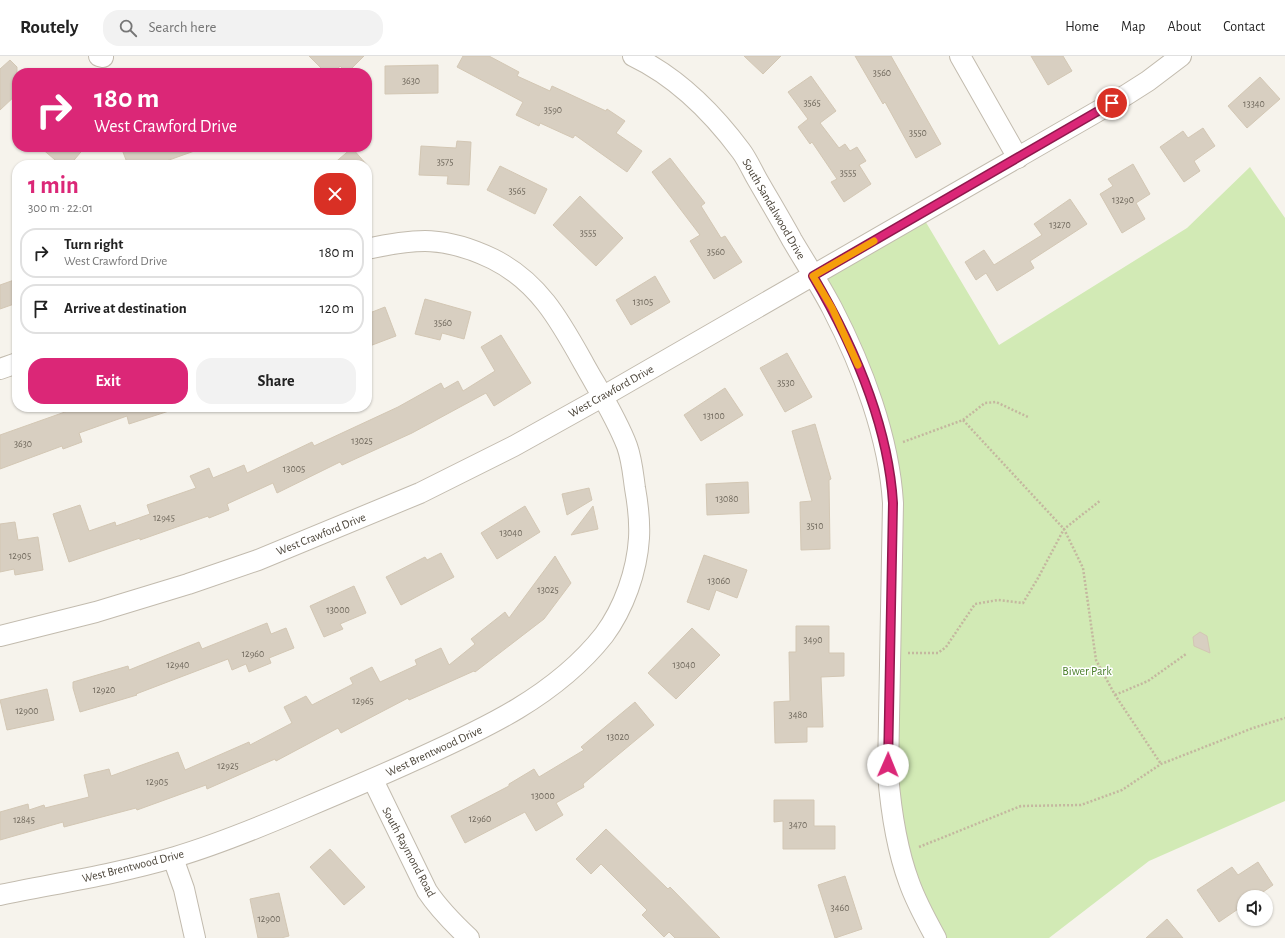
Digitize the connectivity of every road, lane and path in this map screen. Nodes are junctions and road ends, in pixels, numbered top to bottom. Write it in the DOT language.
graph roads {
  1 [pos="633,56"];
  2 [pos="960,56"];
  3 [pos="1181,56"];
  4 [pos="1018,158"];
  5 [pos="372,248"];
  6 [pos="813,276"];
  7 [pos="12,365"];
  8 [pos="0,369"];
  9 [pos="602,397"];
  10 [pos="1028,417"];
  11 [pos="964,420"];
  12 [pos="885,449"];
  13 [pos="1101,500"];
  14 [pos="1064,529"];
  15 [pos="0,636"];
  16 [pos="890,652"];
  17 [pos="1186,654"];
  18 [pos="1115,695"];
  19 [pos="1285,718"];
  20 [pos="1161,764"];
  21 [pos="372,780"];
  22 [pos="901,855"];
  23 [pos="173,858"];
  24 [pos="0,895"];
  25 [pos="195,938"];
  26 [pos="468,938"];
  27 [pos="936,938"];
  1 -- 6 [label="street, South Sandalwood Drive"];
  2 -- 4 [label="street"];
  3 -- 4 [label="street, West Crawford Drive"];
  4 -- 6 [label="street, West Crawford Drive"];
  5 -- 9 [label="street, West Brentwood Drive"];
  6 -- 9 [label="street, West Crawford Drive"];
  6 -- 12 [label="street, South Sandalwood Drive"];
  7 -- 8 [label="street"];
  9 -- 15 [label="street, West Crawford Drive"];
  9 -- 21 [label="street, West Brentwood Drive"];
  10 -- 11 [label="path"];
  11 -- 12 [label="path"];
  11 -- 14 [label="path"];
  12 -- 16 [label="street, South Sandalwood Drive"];
  13 -- 14 [label="path"];
  14 -- 16 [label="path"];
  14 -- 18 [label="path"];
  16 -- 22 [label="street, South Sandalwood Drive"];
  17 -- 18 [label="path"];
  18 -- 20 [label="path"];
  19 -- 20 [label="path"];
  20 -- 22 [label="path"];
  21 -- 23 [label="street, West Brentwood Drive"];
  21 -- 26 [label="street, South Raymond Road"];
  22 -- 27 [label="street, South Sandalwood Drive"];
  23 -- 24 [label="street, West Brentwood Drive"];
  23 -- 25 [label="street"];
}
